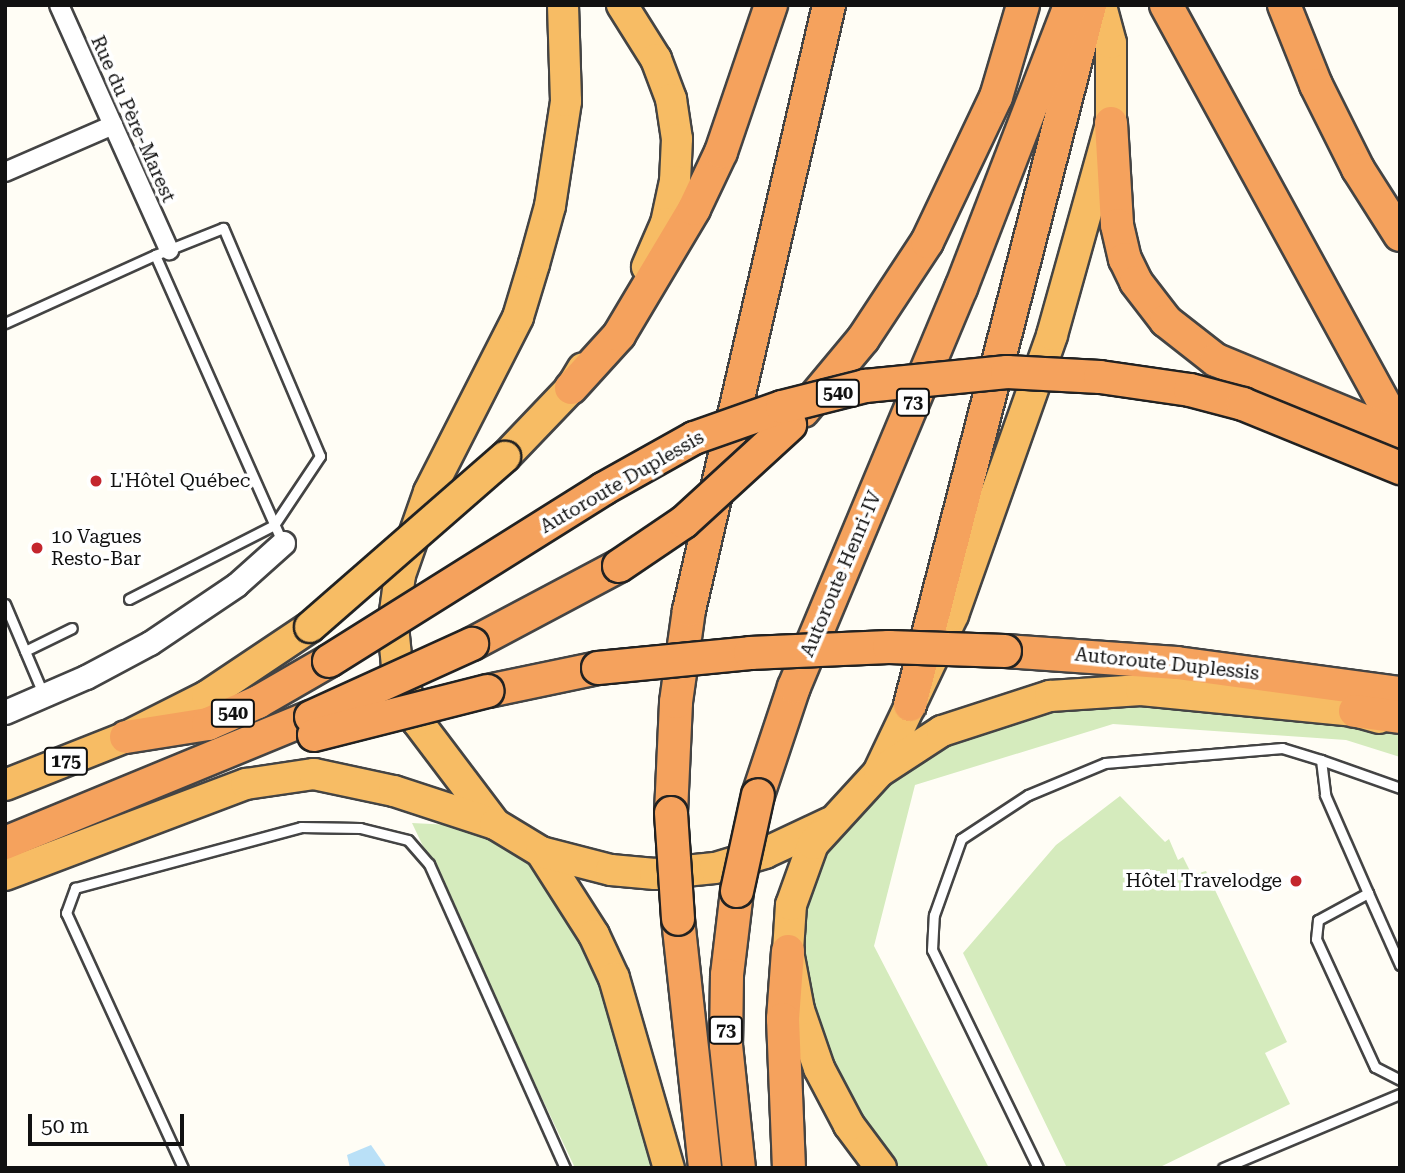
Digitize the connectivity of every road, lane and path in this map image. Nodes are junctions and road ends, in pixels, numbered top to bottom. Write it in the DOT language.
graph roads {
  1 [pos="59,5"];
  2 [pos="564,5"];
  3 [pos="622,5"];
  4 [pos="771,5"];
  5 [pos="829,5"];
  6 [pos="1023,5"];
  7 [pos="1101,5"];
  8 [pos="1166,5"];
  9 [pos="1284,5"];
  10 [pos="1076,6"];
  11 [pos="1111,123"];
  12 [pos="113,125"];
  13 [pos="5,172"];
  14 [pos="1400,235"];
  15 [pos="162,253"];
  16 [pos="5,323"];
  17 [pos="570,388"];
  18 [pos="1400,434"];
  19 [pos="1400,468"];
  20 [pos="279,534"];
  21 [pos="129,599"];
  22 [pos="5,604"];
  23 [pos="72,628"];
  24 [pos="25,651"];
  25 [pos="1400,693"];
  26 [pos="45,696"];
  27 [pos="910,705"];
  28 [pos="1355,711"];
  29 [pos="5,712"];
  30 [pos="1400,717"];
  31 [pos="1400,724"];
  32 [pos="313,726"];
  33 [pos="126,737"];
  34 [pos="1321,760"];
  35 [pos="879,772"];
  36 [pos="5,785"];
  37 [pos="1400,788"];
  38 [pos="834,821"];
  39 [pos="495,824"];
  40 [pos="5,843"];
  41 [pos="541,852"];
  42 [pos="5,875"];
  43 [pos="1368,893"];
  44 [pos="788,951"];
  45 [pos="1400,965"];
  46 [pos="1400,1080"];
  47 [pos="1400,1094"];
  48 [pos="183,1168"];
  49 [pos="565,1168"];
  50 [pos="669,1168"];
  51 [pos="705,1168"];
  52 [pos="739,1168"];
  53 [pos="789,1168"];
  54 [pos="881,1168"];
  55 [pos="1038,1168"];
  56 [pos="1223,1168"];
  1 -- 12 [label="street, Rue du Père-Marest"];
  2 -- 39 [label="highway"];
  3 -- 17 [label="highway"];
  4 -- 17 [label="highway"];
  5 -- 51 [label="highway, 73, bridge"];
  6 -- 32 [label="highway, bridge"];
  7 -- 11 [label="highway"];
  8 -- 18 [label="highway"];
  9 -- 14 [label="highway"];
  10 -- 27 [label="highway"];
  10 -- 52 [label="highway, Autoroute Henri-IV / 73, bridge"];
  11 -- 18 [label="highway"];
  11 -- 27 [label="highway"];
  12 -- 13 [label="street"];
  12 -- 15 [label="street, Rue du Père-Marest"];
  15 -- 16 [label="lane"];
  15 -- 20 [label="lane"];
  15 -- 20 [label="lane"];
  17 -- 33 [label="highway, bridge"];
  19 -- 33 [label="highway, Autoroute Duplessis / 540, bridge"];
  20 -- 21 [label="lane"];
  20 -- 26 [label="street"];
  22 -- 24 [label="lane"];
  23 -- 24 [label="lane"];
  24 -- 26 [label="lane"];
  25 -- 32 [label="highway, Autoroute Duplessis / 540, bridge"];
  26 -- 29 [label="street"];
  27 -- 35 [label="highway"];
  28 -- 30 [label="highway"];
  28 -- 31 [label="highway"];
  28 -- 35 [label="highway"];
  32 -- 40 [label="highway, Autoroute Duplessis / 540"];
  33 -- 36 [label="highway, 175"];
  34 -- 37 [label="lane"];
  34 -- 43 [label="lane"];
  34 -- 55 [label="lane"];
  35 -- 38 [label="highway"];
  38 -- 41 [label="highway"];
  38 -- 44 [label="highway"];
  39 -- 41 [label="highway"];
  39 -- 42 [label="highway"];
  41 -- 50 [label="highway"];
  43 -- 45 [label="lane"];
  43 -- 46 [label="lane"];
  44 -- 53 [label="highway"];
  44 -- 54 [label="highway"];
  47 -- 56 [label="lane"];
  48 -- 49 [label="lane"];
}
